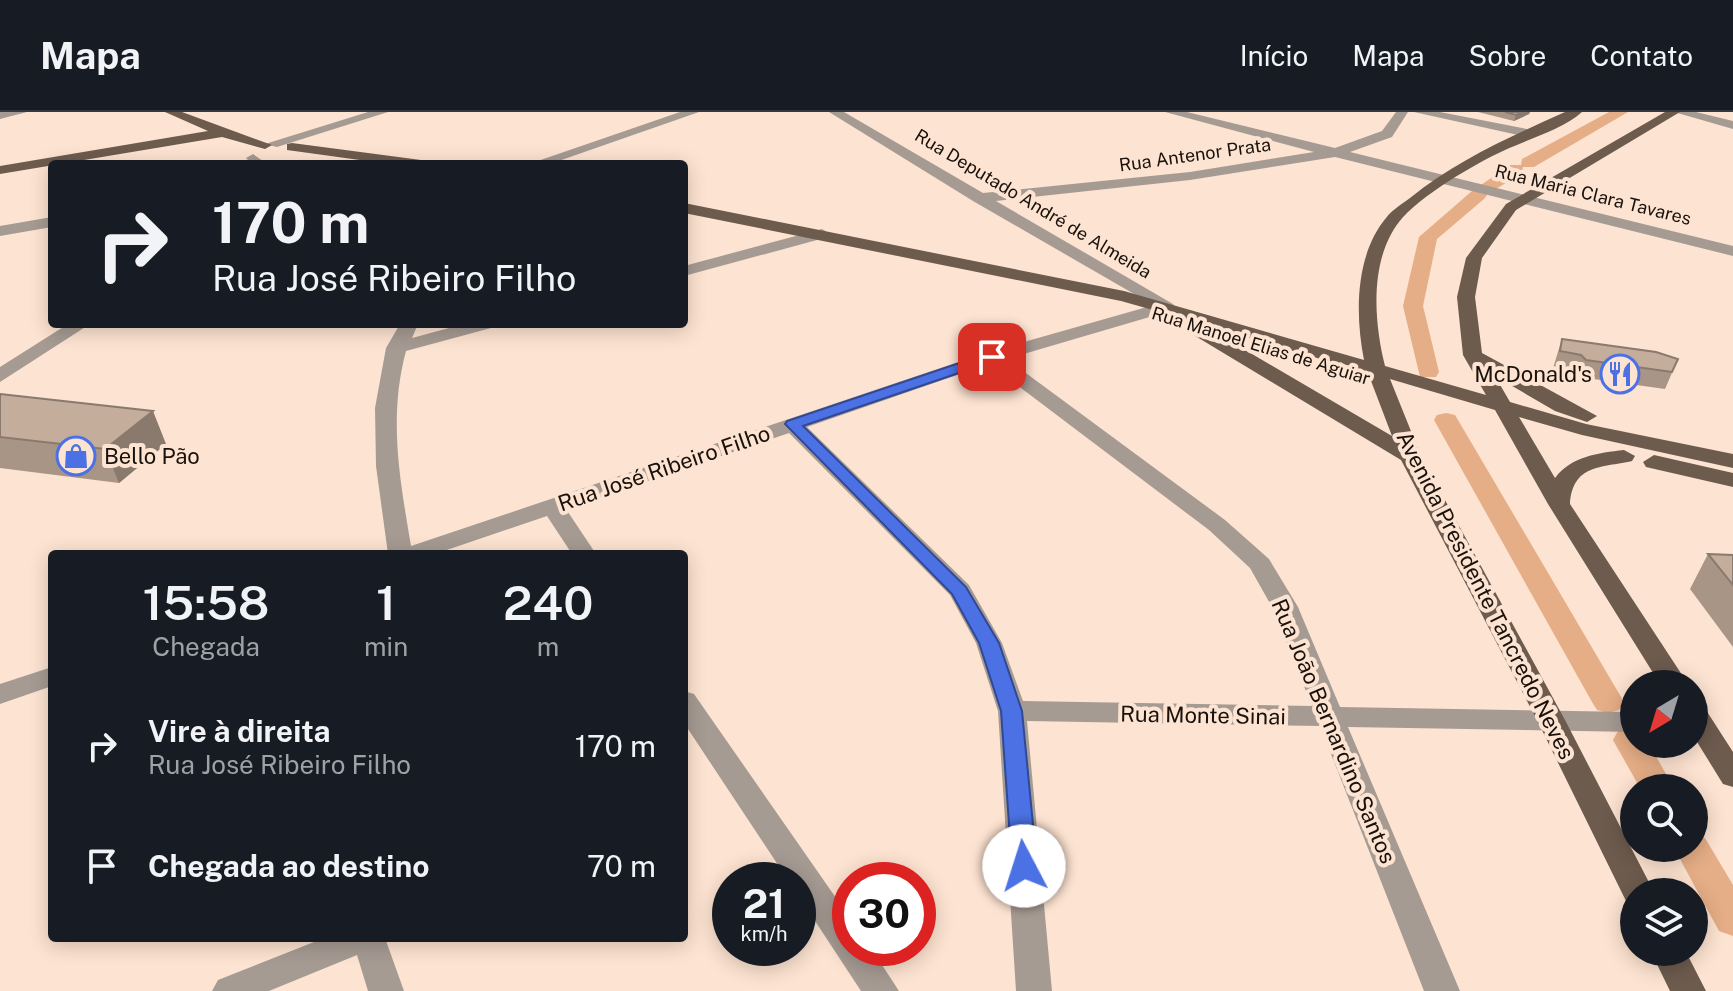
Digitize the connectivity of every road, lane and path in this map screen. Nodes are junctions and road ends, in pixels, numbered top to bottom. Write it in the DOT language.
graph roads {
  1 [pos="21,112"];
  2 [pos="171,112"];
  3 [pos="382,112"];
  4 [pos="693,112"];
  5 [pos="835,112"];
  6 [pos="1171,112"];
  7 [pos="1402,112"];
  8 [pos="1420,112"];
  9 [pos="1576,112"];
  10 [pos="1677,112"];
  11 [pos="0,115"];
  12 [pos="1733,125"];
  13 [pos="207,126"];
  14 [pos="1527,133"];
  15 [pos="227,134"];
  16 [pos="269,145"];
  17 [pos="292,146"];
  18 [pos="1338,152"];
  19 [pos="254,158"];
  20 [pos="63,160"];
  21 [pos="389,160"];
  22 [pos="548,160"];
  23 [pos="0,161"];
  24 [pos="48,162"];
  25 [pos="0,170"];
  26 [pos="1442,179"];
  27 [pos="978,198"];
  28 [pos="1526,198"];
  29 [pos="688,209"];
  30 [pos="48,223"];
  31 [pos="0,231"];
  32 [pos="822,234"];
  33 [pos="1733,251"];
  34 [pos="688,270"];
  35 [pos="1010,272"];
  36 [pos="1167,308"];
  37 [pos="1147,312"];
  38 [pos="1188,324"];
  39 [pos="75,328"];
  40 [pos="407,328"];
  41 [pos="470,328"];
  42 [pos="395,348"];
  43 [pos="1473,355"];
  44 [pos="992,357"];
  45 [pos="1376,366"];
  46 [pos="0,376"];
  47 [pos="1507,413"];
  48 [pos="792,424"];
  49 [pos="1683,452"];
  50 [pos="1410,456"];
  51 [pos="1624,456"];
  52 [pos="1733,461"];
  53 [pos="1733,480"];
  54 [pos="1559,504"];
  55 [pos="552,506"];
  56 [pos="399,550"];
  57 [pos="423,550"];
  58 [pos="581,550"];
  59 [pos="1665,670"];
  60 [pos="48,677"];
  61 [pos="0,694"];
  62 [pos="688,707"];
  63 [pos="1012,711"];
  64 [pos="1330,718"];
  65 [pos="1560,720"];
  66 [pos="1620,722"];
  67 [pos="1708,739"];
  68 [pos="1733,776"];
  69 [pos="1632,878"];
  70 [pos="832,919"];
  71 [pos="355,942"];
  72 [pos="367,942"];
  73 [pos="864,966"];
  74 [pos="1675,966"];
  75 [pos="230,991"];
  76 [pos="386,991"];
  77 [pos="881,991"];
  78 [pos="1034,991"];
  79 [pos="1442,991"];
  80 [pos="1688,991"];
  1 -- 11 [label="street"];
  2 -- 13 [label="main road"];
  3 -- 17 [label="street"];
  4 -- 22 [label="street"];
  5 -- 27 [label="street, Rua Deputado André de Almeida"];
  6 -- 18 [label="street, Rua Maria Clara Tavares"];
  7 -- 18 [label="street, Rua Antenor Prata"];
  8 -- 14 [label="street"];
  9 -- 14 [label="main road, Avenida Presidente Tancredo Neves"];
  10 -- 12 [label="street"];
  10 -- 28 [label="main road"];
  13 -- 15 [label="main road"];
  13 -- 23 [label="main road"];
  14 -- 26 [label="main road, Avenida Presidente Tancredo Neves"];
  15 -- 16 [label="main road"];
  15 -- 19 [label="main road"];
  15 -- 20 [label="main road"];
  16 -- 17 [label="main road"];
  16 -- 19 [label="main road"];
  17 -- 19 [label="main road"];
  17 -- 21 [label="main road"];
  18 -- 26 [label="street, Rua Maria Clara Tavares"];
  18 -- 27 [label="street, Rua Antenor Prata"];
  24 -- 25 [label="main road"];
  26 -- 28 [label="street, Rua Maria Clara Tavares"];
  26 -- 45 [label="main road, Avenida Presidente Tancredo Neves"];
  27 -- 36 [label="street, Rua Deputado André de Almeida"];
  28 -- 33 [label="street, Rua Maria Clara Tavares"];
  28 -- 43 [label="main road"];
  29 -- 32 [label="main road, Rua Manoel Elias de Aguiar"];
  30 -- 31 [label="street"];
  32 -- 34 [label="street"];
  32 -- 35 [label="main road, Rua Manoel Elias de Aguiar"];
  35 -- 36 [label="main road, Rua Manoel Elias de Aguiar"];
  35 -- 37 [label="main road, Rua Manoel Elias de Aguiar"];
  36 -- 45 [label="main road, Rua Manoel Elias de Aguiar"];
  37 -- 38 [label="main road, Rua Manoel Elias de Aguiar"];
  37 -- 44 [label="street, Rua José Ribeiro Filho"];
  38 -- 45 [label="main road, Rua Manoel Elias de Aguiar"];
  38 -- 50 [label="main road"];
  39 -- 46 [label="street"];
  40 -- 42 [label="street"];
  41 -- 42 [label="street"];
  42 -- 56 [label="street"];
  43 -- 47 [label="main road"];
  43 -- 49 [label="main road"];
  44 -- 48 [label="street, Rua José Ribeiro Filho"];
  44 -- 64 [label="street, Rua João Bernardino Santos"];
  45 -- 47 [label="main road, Rua Manoel Elias de Aguiar"];
  45 -- 50 [label="main road, Avenida Presidente Tancredo Neves"];
  47 -- 49 [label="main road"];
  47 -- 51 [label="main road"];
  47 -- 54 [label="main road"];
  48 -- 55 [label="street, Rua José Ribeiro Filho"];
  48 -- 63 [label="street"];
  49 -- 52 [label="main road"];
  50 -- 65 [label="main road, Avenida Presidente Tancredo Neves"];
  51 -- 53 [label="main road"];
  51 -- 54 [label="main road"];
  54 -- 59 [label="main road"];
  55 -- 57 [label="street, Rua José Ribeiro Filho"];
  55 -- 58 [label="street"];
  60 -- 61 [label="street"];
  62 -- 70 [label="street"];
  63 -- 64 [label="street, Rua Monte Sinai"];
  63 -- 78 [label="street"];
  64 -- 65 [label="street, Rua Monte Sinai"];
  64 -- 79 [label="street, Rua João Bernardino Santos"];
  65 -- 66 [label="street, Rua Monte Sinai"];
  65 -- 69 [label="main road, Avenida Presidente Tancredo Neves"];
  67 -- 68 [label="main road"];
  71 -- 75 [label="street"];
  72 -- 76 [label="street"];
  73 -- 77 [label="street"];
  74 -- 80 [label="main road"];
}
